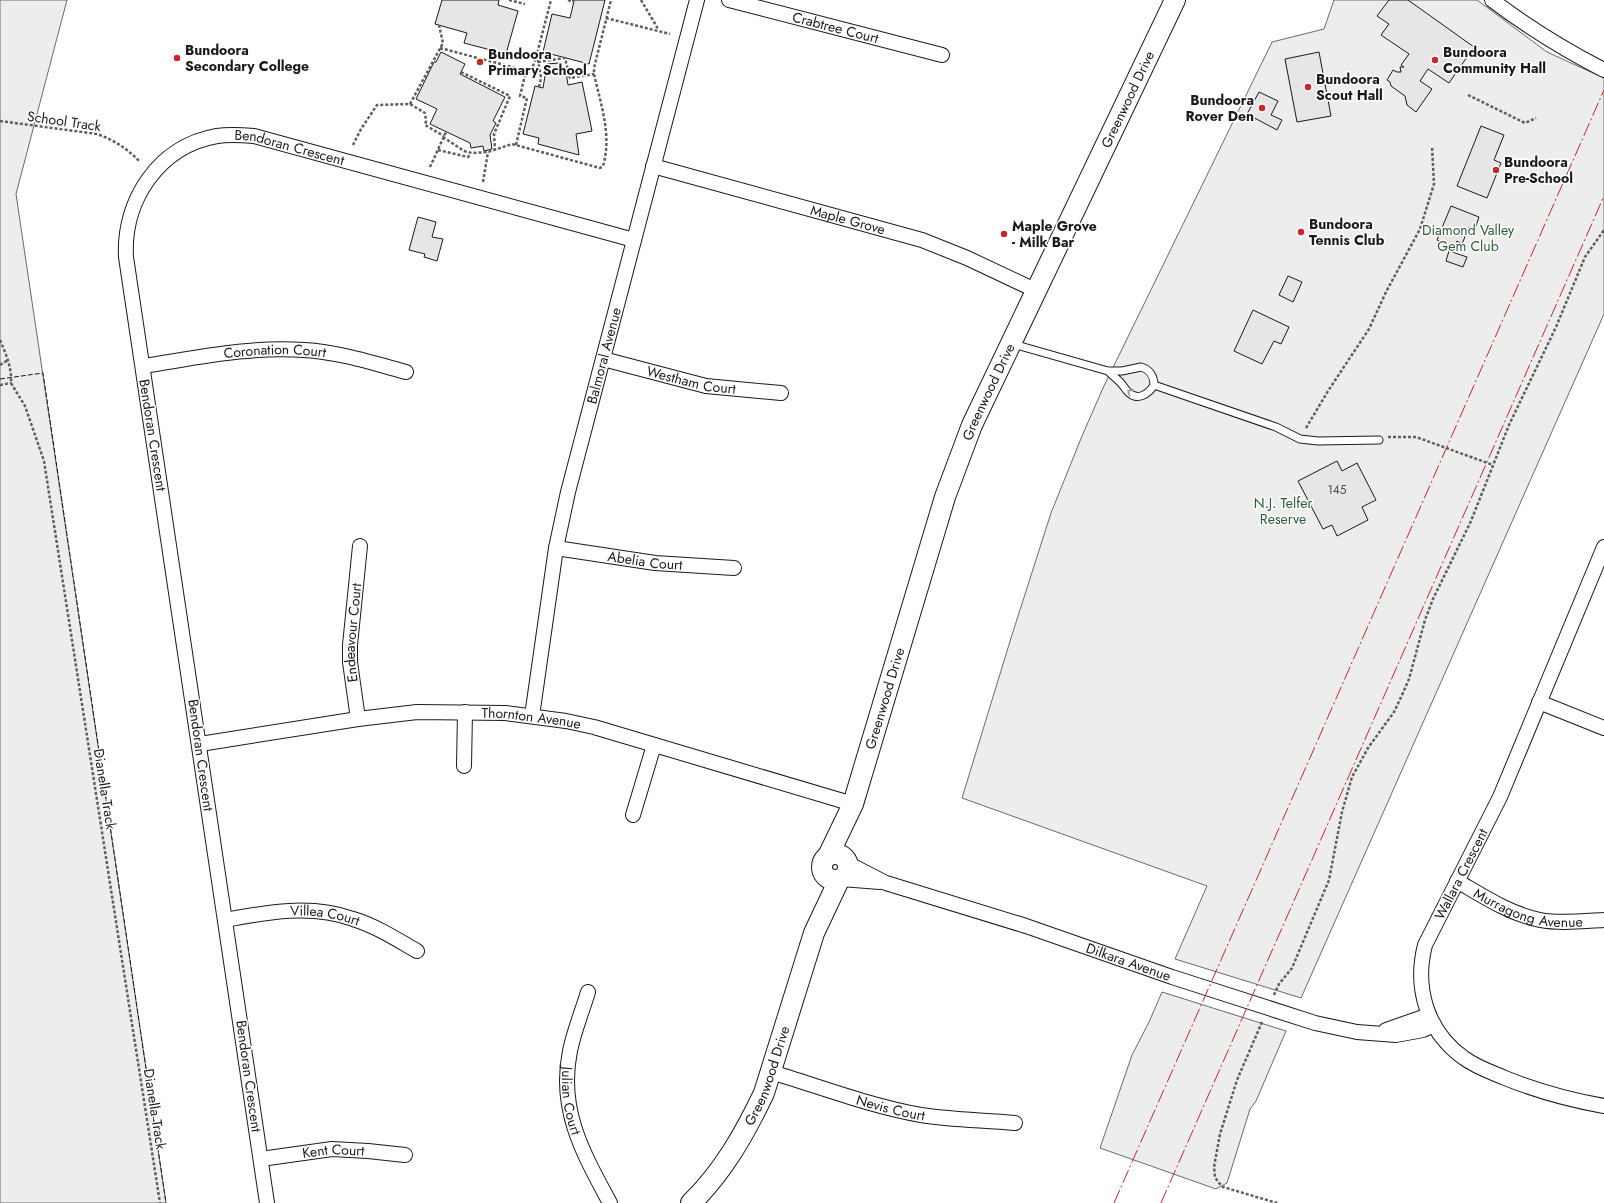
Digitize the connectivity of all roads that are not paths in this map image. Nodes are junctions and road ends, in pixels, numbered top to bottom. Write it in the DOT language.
graph roads {
  1 [pos="696,0"];
  2 [pos="729,0"];
  3 [pos="1176,0"];
  4 [pos="1492,0"];
  5 [pos="942,55"];
  6 [pos="1604,70"];
  7 [pos="653,166"];
  8 [pos="634,240"];
  9 [pos="1037,291"];
  10 [pos="1010,344"];
  11 [pos="603,359"];
  12 [pos="143,366"];
  13 [pos="406,372"];
  14 [pos="1108,372"];
  15 [pos="1154,385"];
  16 [pos="781,394"];
  17 [pos="1378,440"];
  18 [pos="360,546"];
  19 [pos="1604,547"];
  20 [pos="556,548"];
  21 [pos="734,568"];
  22 [pos="1539,702"];
  23 [pos="465,712"];
  24 [pos="532,716"];
  25 [pos="358,719"];
  26 [pos="1604,728"];
  27 [pos="200,744"];
  28 [pos="654,745"];
  29 [pos="464,766"];
  30 [pos="853,804"];
  31 [pos="633,815"];
  32 [pos="837,868"];
  33 [pos="1457,881"];
  34 [pos="225,920"];
  35 [pos="1604,920"];
  36 [pos="417,950"];
  37 [pos="588,992"];
  38 [pos="1431,1020"];
  39 [pos="771,1072"];
  40 [pos="1604,1106"];
  41 [pos="1015,1123"];
  42 [pos="405,1155"];
  43 [pos="261,1159"];
  44 [pos="698,1201"];
  45 [pos="267,1203"];
  46 [pos="610,1203"];
  1 -- 7 [label="street, Balmoral Avenue"];
  2 -- 5 [label="street, Crabtree Court"];
  3 -- 9 [label="street, Greenwood Drive"];
  4 -- 6 [label="street"];
  7 -- 8 [label="street, Balmoral Avenue"];
  7 -- 9 [label="street, Maple Grove"];
  8 -- 11 [label="street, Balmoral Avenue"];
  8 -- 12 [label="street, Bendoran Crescent"];
  9 -- 10 [label="street, Greenwood Drive"];
  10 -- 14 [label="lane"];
  10 -- 30 [label="street, Greenwood Drive"];
  11 -- 16 [label="street, Westham Court"];
  11 -- 20 [label="street, Balmoral Avenue"];
  12 -- 13 [label="street, Coronation Court"];
  12 -- 27 [label="street, Bendoran Crescent"];
  14 -- 15 [label="lane"];
  15 -- 14 [label="lane, one-way"];
  15 -- 17 [label="lane"];
  18 -- 25 [label="street, Endeavour Court"];
  19 -- 22 [label="street, Wallara Crescent"];
  20 -- 21 [label="street, Abelia Court"];
  20 -- 24 [label="street, Balmoral Avenue"];
  22 -- 26 [label="street"];
  22 -- 33 [label="street, Wallara Crescent"];
  23 -- 24 [label="street, Thornton Avenue"];
  23 -- 25 [label="street, Thornton Avenue"];
  23 -- 29 [label="street"];
  24 -- 28 [label="street, Thornton Avenue"];
  25 -- 27 [label="street, Thornton Avenue"];
  27 -- 34 [label="street, Bendoran Crescent"];
  28 -- 30 [label="street, Thornton Avenue"];
  28 -- 31 [label="street"];
  30 -- 32 [label="street, Greenwood Drive"];
  32 -- 38 [label="street, Dilkara Avenue"];
  32 -- 39 [label="street, Greenwood Drive"];
  33 -- 35 [label="street, Murragong Avenue"];
  33 -- 38 [label="street, Wallara Crescent"];
  34 -- 36 [label="street, Villea Court"];
  34 -- 43 [label="street, Bendoran Crescent"];
  37 -- 46 [label="street, Julian Court"];
  38 -- 40 [label="street, Wallara Crescent"];
  39 -- 41 [label="street, Nevis Court"];
  39 -- 44 [label="street, Greenwood Drive"];
  42 -- 43 [label="street, Kent Court"];
  43 -- 45 [label="street, Bendoran Crescent"];
}
